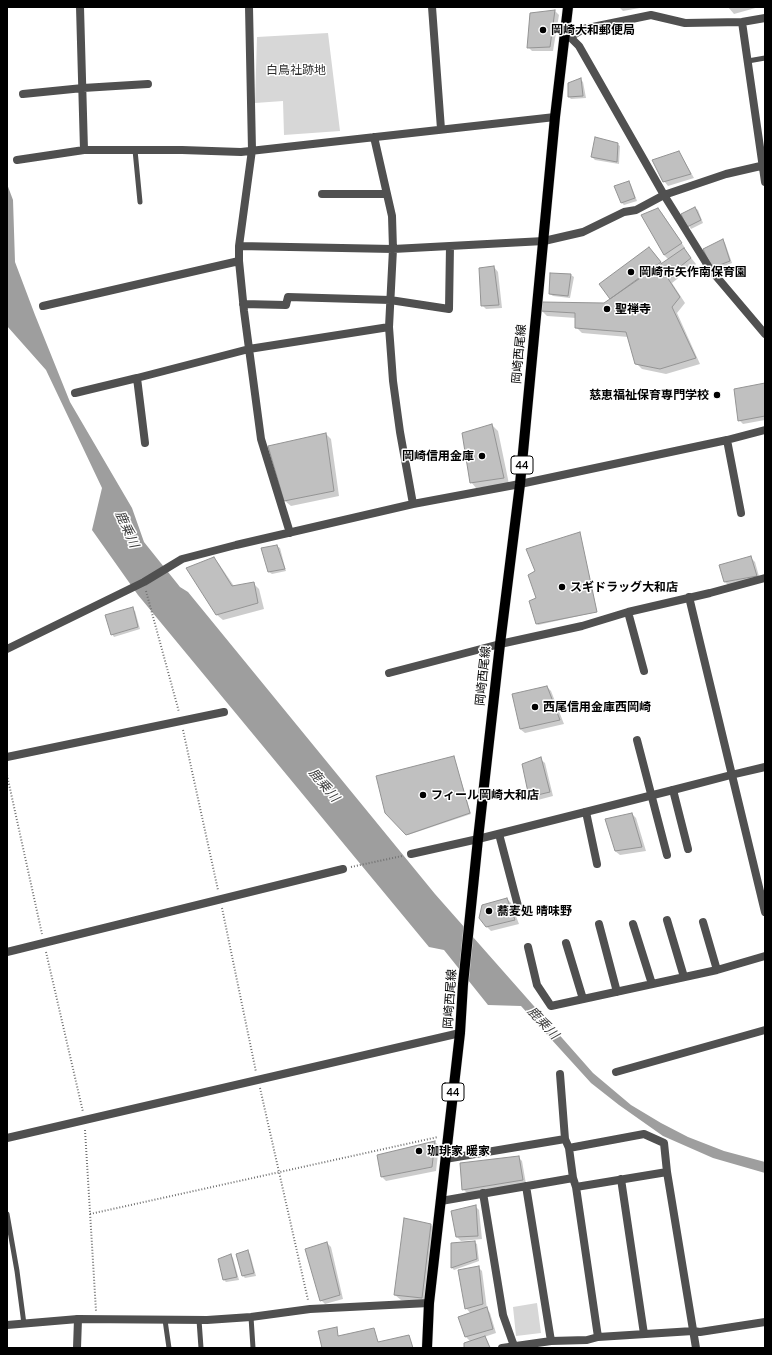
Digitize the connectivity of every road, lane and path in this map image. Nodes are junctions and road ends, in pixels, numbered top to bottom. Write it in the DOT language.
graph roads {
  1 [pos="80,7"];
  2 [pos="249,7"];
  3 [pos="432,7"];
  4 [pos="568,7"];
  5 [pos="765,18"];
  6 [pos="742,22"];
  7 [pos="567,34"];
  8 [pos="765,58"];
  9 [pos="748,61"];
  10 [pos="148,84"];
  11 [pos="83,88"];
  12 [pos="23,94"];
  13 [pos="555,117"];
  14 [pos="441,129"];
  15 [pos="374,137"];
  16 [pos="84,150"];
  17 [pos="135,150"];
  18 [pos="252,150"];
  19 [pos="17,160"];
  20 [pos="764,166"];
  21 [pos="765,182"];
  22 [pos="322,194"];
  23 [pos="387,194"];
  24 [pos="664,195"];
  25 [pos="140,202"];
  26 [pos="544,241"];
  27 [pos="239,246"];
  28 [pos="450,246"];
  29 [pos="393,249"];
  30 [pos="239,261"];
  31 [pos="390,300"];
  32 [pos="243,304"];
  33 [pos="43,306"];
  34 [pos="389,326"];
  35 [pos="765,334"];
  36 [pos="249,350"];
  37 [pos="137,378"];
  38 [pos="75,393"];
  39 [pos="765,430"];
  40 [pos="727,440"];
  41 [pos="146,443"];
  42 [pos="520,484"];
  43 [pos="413,504"];
  44 [pos="741,514"];
  45 [pos="290,532"];
  46 [pos="765,578"];
  47 [pos="144,582"];
  48 [pos="689,597"];
  49 [pos="628,612"];
  50 [pos="500,644"];
  51 [pos="7,649"];
  52 [pos="644,671"];
  53 [pos="389,673"];
  54 [pos="224,712"];
  55 [pos="181,720"];
  56 [pos="637,740"];
  57 [pos="7,757"];
  58 [pos="765,767"];
  59 [pos="7,775"];
  60 [pos="731,775"];
  61 [pos="673,790"];
  62 [pos="652,795"];
  63 [pos="586,812"];
  64 [pos="499,834"];
  65 [pos="478,839"];
  66 [pos="688,849"];
  67 [pos="410,854"];
  68 [pos="667,855"];
  69 [pos="597,864"];
  70 [pos="343,869"];
  71 [pos="220,900"];
  72 [pos="518,906"];
  73 [pos="765,912"];
  74 [pos="668,920"];
  75 [pos="703,922"];
  76 [pos="599,924"];
  77 [pos="633,924"];
  78 [pos="566,943"];
  79 [pos="44,944"];
  80 [pos="528,947"];
  81 [pos="7,952"];
  82 [pos="765,958"];
  83 [pos="717,970"];
  84 [pos="684,977"];
  85 [pos="652,984"];
  86 [pos="617,992"];
  87 [pos="583,999"];
  88 [pos="765,1030"];
  89 [pos="460,1033"];
  90 [pos="616,1072"];
  91 [pos="560,1074"];
  92 [pos="258,1079"];
  93 [pos="84,1120"];
  94 [pos="449,1134"];
  95 [pos="7,1138"];
  96 [pos="565,1139"];
  97 [pos="569,1148"];
  98 [pos="445,1159"];
  99 [pos="279,1172"];
  100 [pos="667,1172"];
  101 [pos="573,1178"];
  102 [pos="621,1179"];
  103 [pos="526,1186"];
  104 [pos="576,1187"];
  105 [pos="483,1193"];
  106 [pos="441,1201"];
  107 [pos="7,1214"];
  108 [pos="90,1214"];
  109 [pos="429,1303"];
  110 [pos="310,1309"];
  111 [pos="251,1317"];
  112 [pos="78,1319"];
  113 [pos="96,1320"];
  114 [pos="165,1320"];
  115 [pos="199,1320"];
  116 [pos="765,1322"];
  117 [pos="24,1324"];
  118 [pos="7,1325"];
  119 [pos="693,1331"];
  120 [pos="644,1334"];
  121 [pos="598,1337"];
  122 [pos="551,1341"];
  123 [pos="588,1344"];
  124 [pos="514,1346"];
  125 [pos="78,1348"];
  126 [pos="168,1348"];
  127 [pos="202,1348"];
  128 [pos="253,1348"];
  129 [pos="427,1348"];
  130 [pos="502,1348"];
  131 [pos="696,1348"];
  1 -- 11 [label="street"];
  2 -- 18 [label="street"];
  3 -- 14 [label="street"];
  4 -- 7 [label="main road, 岡崎西尾線 / 44"];
  5 -- 6 [label="street"];
  6 -- 7 [label="street"];
  6 -- 9 [label="street"];
  7 -- 13 [label="main road, 岡崎西尾線 / 44"];
  7 -- 24 [label="street"];
  8 -- 9 [label="lane"];
  9 -- 20 [label="street"];
  10 -- 11 [label="street"];
  11 -- 12 [label="street"];
  11 -- 16 [label="street"];
  13 -- 14 [label="street"];
  13 -- 26 [label="main road, 岡崎西尾線 / 44"];
  14 -- 15 [label="street"];
  15 -- 18 [label="street"];
  15 -- 23 [label="street"];
  16 -- 17 [label="street"];
  16 -- 19 [label="street"];
  17 -- 18 [label="street"];
  17 -- 25 [label="lane"];
  18 -- 27 [label="street"];
  20 -- 21 [label="street"];
  20 -- 24 [label="street"];
  22 -- 23 [label="street"];
  23 -- 29 [label="street"];
  24 -- 26 [label="street"];
  24 -- 35 [label="street"];
  26 -- 28 [label="street"];
  26 -- 42 [label="main road, 岡崎西尾線 / 44"];
  27 -- 29 [label="street"];
  27 -- 30 [label="street"];
  28 -- 29 [label="street"];
  28 -- 31 [label="street"];
  29 -- 31 [label="street"];
  30 -- 32 [label="street"];
  30 -- 33 [label="street"];
  31 -- 32 [label="street"];
  31 -- 34 [label="street"];
  32 -- 36 [label="street"];
  34 -- 36 [label="street"];
  34 -- 43 [label="street"];
  36 -- 37 [label="street"];
  36 -- 45 [label="street"];
  37 -- 38 [label="street"];
  37 -- 41 [label="street"];
  39 -- 40 [label="street"];
  40 -- 42 [label="street"];
  40 -- 44 [label="street"];
  42 -- 43 [label="street"];
  42 -- 50 [label="main road, 岡崎西尾線 / 44"];
  43 -- 45 [label="street"];
  45 -- 47 [label="street"];
  46 -- 48 [label="street"];
  47 -- 51 [label="street"];
  47 -- 55 [label="path"];
  48 -- 49 [label="street"];
  48 -- 60 [label="street"];
  49 -- 50 [label="street"];
  49 -- 52 [label="street"];
  50 -- 53 [label="street"];
  50 -- 65 [label="main road, 岡崎西尾線 / 44"];
  54 -- 55 [label="street"];
  55 -- 57 [label="street"];
  55 -- 71 [label="path"];
  56 -- 62 [label="street"];
  58 -- 60 [label="street"];
  59 -- 79 [label="path"];
  60 -- 61 [label="street"];
  60 -- 73 [label="street"];
  61 -- 62 [label="street"];
  61 -- 66 [label="street"];
  62 -- 63 [label="street"];
  62 -- 68 [label="street"];
  63 -- 64 [label="street"];
  63 -- 69 [label="street"];
  64 -- 65 [label="street"];
  64 -- 72 [label="street"];
  65 -- 67 [label="street"];
  65 -- 89 [label="main road, 岡崎西尾線 / 44"];
  67 -- 70 [label="path"];
  70 -- 71 [label="street"];
  71 -- 79 [label="street"];
  71 -- 92 [label="path"];
  74 -- 84 [label="street"];
  75 -- 83 [label="street"];
  76 -- 86 [label="street"];
  77 -- 85 [label="street"];
  78 -- 87 [label="street"];
  79 -- 81 [label="street"];
  79 -- 93 [label="path"];
  80 -- 87 [label="street"];
  82 -- 83 [label="street"];
  83 -- 84 [label="street"];
  84 -- 85 [label="street"];
  85 -- 86 [label="street"];
  86 -- 87 [label="street"];
  88 -- 90 [label="street"];
  89 -- 92 [label="street"];
  89 -- 94 [label="main road, 岡崎西尾線 / 44"];
  91 -- 96 [label="street"];
  92 -- 93 [label="street"];
  92 -- 99 [label="path"];
  93 -- 95 [label="street"];
  93 -- 108 [label="path"];
  94 -- 98 [label="main road, 岡崎西尾線 / 44"];
  94 -- 99 [label="path"];
  96 -- 97 [label="street"];
  96 -- 98 [label="street"];
  97 -- 100 [label="street"];
  97 -- 101 [label="street"];
  98 -- 106 [label="main road, 岡崎西尾線 / 44"];
  99 -- 108 [label="path"];
  99 -- 110 [label="path"];
  100 -- 102 [label="street"];
  100 -- 119 [label="street"];
  101 -- 103 [label="street"];
  101 -- 104 [label="street"];
  102 -- 104 [label="street"];
  102 -- 120 [label="street"];
  103 -- 105 [label="street"];
  103 -- 122 [label="street"];
  104 -- 121 [label="street"];
  105 -- 106 [label="street"];
  105 -- 124 [label="street"];
  106 -- 109 [label="main road, 岡崎西尾線 / 44"];
  107 -- 117 [label="lane"];
  108 -- 113 [label="path"];
  109 -- 110 [label="street"];
  109 -- 129 [label="main road, 岡崎西尾線 / 44"];
  110 -- 111 [label="street"];
  111 -- 115 [label="street"];
  111 -- 128 [label="lane"];
  112 -- 113 [label="street"];
  112 -- 117 [label="street"];
  112 -- 125 [label="street"];
  113 -- 114 [label="street"];
  114 -- 115 [label="street"];
  114 -- 126 [label="lane"];
  115 -- 127 [label="lane"];
  116 -- 119 [label="street"];
  117 -- 118 [label="street"];
  119 -- 120 [label="street"];
  119 -- 131 [label="street"];
  120 -- 121 [label="street"];
  121 -- 123 [label="street"];
  122 -- 123 [label="street"];
  122 -- 124 [label="street"];
  124 -- 130 [label="street"];
}
